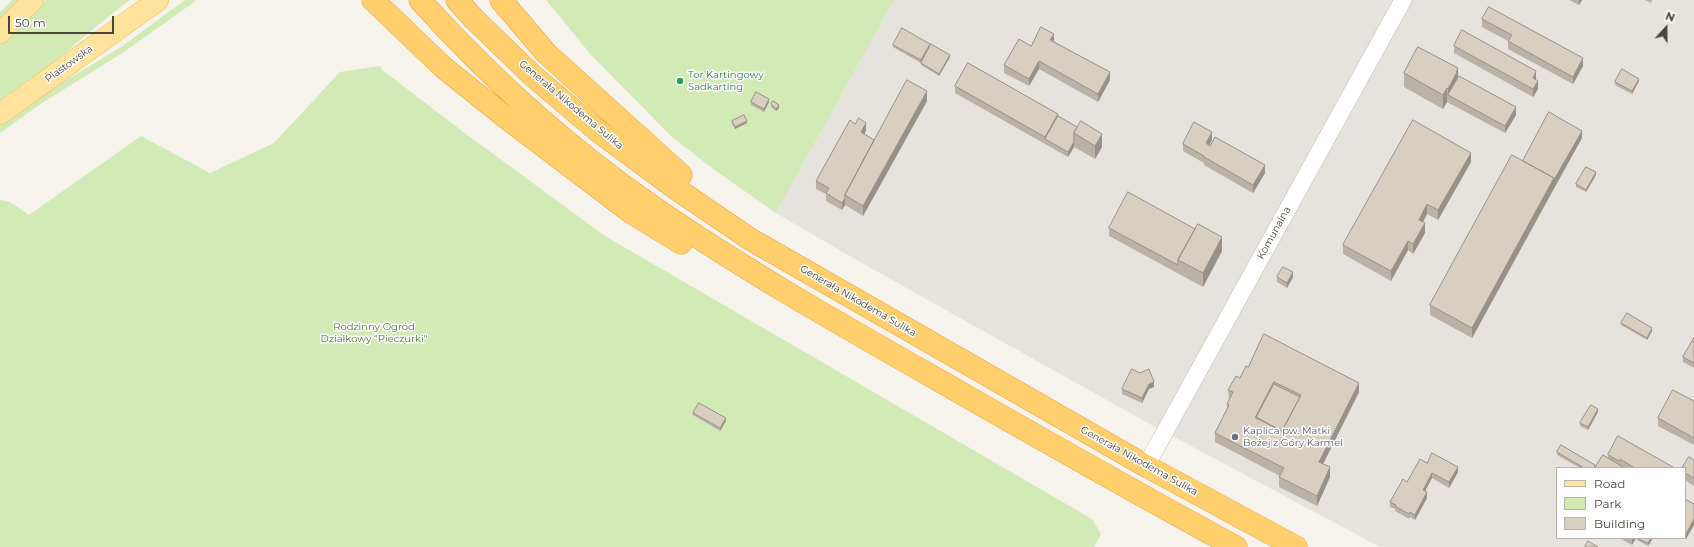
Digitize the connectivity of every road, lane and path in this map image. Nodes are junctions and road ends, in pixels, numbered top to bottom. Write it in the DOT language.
graph roads {
  1 [pos="33,0"];
  2 [pos="158,0"];
  3 [pos="373,0"];
  4 [pos="420,0"];
  5 [pos="457,0"];
  6 [pos="501,0"];
  7 [pos="1403,0"];
  8 [pos="0,33"];
  9 [pos="0,114"];
  10 [pos="811,274"];
  11 [pos="848,329"];
  12 [pos="1146,466"];
  13 [pos="1236,547"];
  14 [pos="1296,547"];
  1 -- 8 [label="main road"];
  2 -- 9 [label="main road, Piastowska"];
  3 -- 11 [label="highway"];
  4 -- 11 [label="highway"];
  5 -- 10 [label="highway, Generała Nikodema Sulika"];
  6 -- 10 [label="highway"];
  7 -- 12 [label="street, Komunalna"];
  10 -- 12 [label="highway, Generała Nikodema Sulika"];
  11 -- 13 [label="highway"];
  12 -- 14 [label="highway, Generała Nikodema Sulika"];
}
